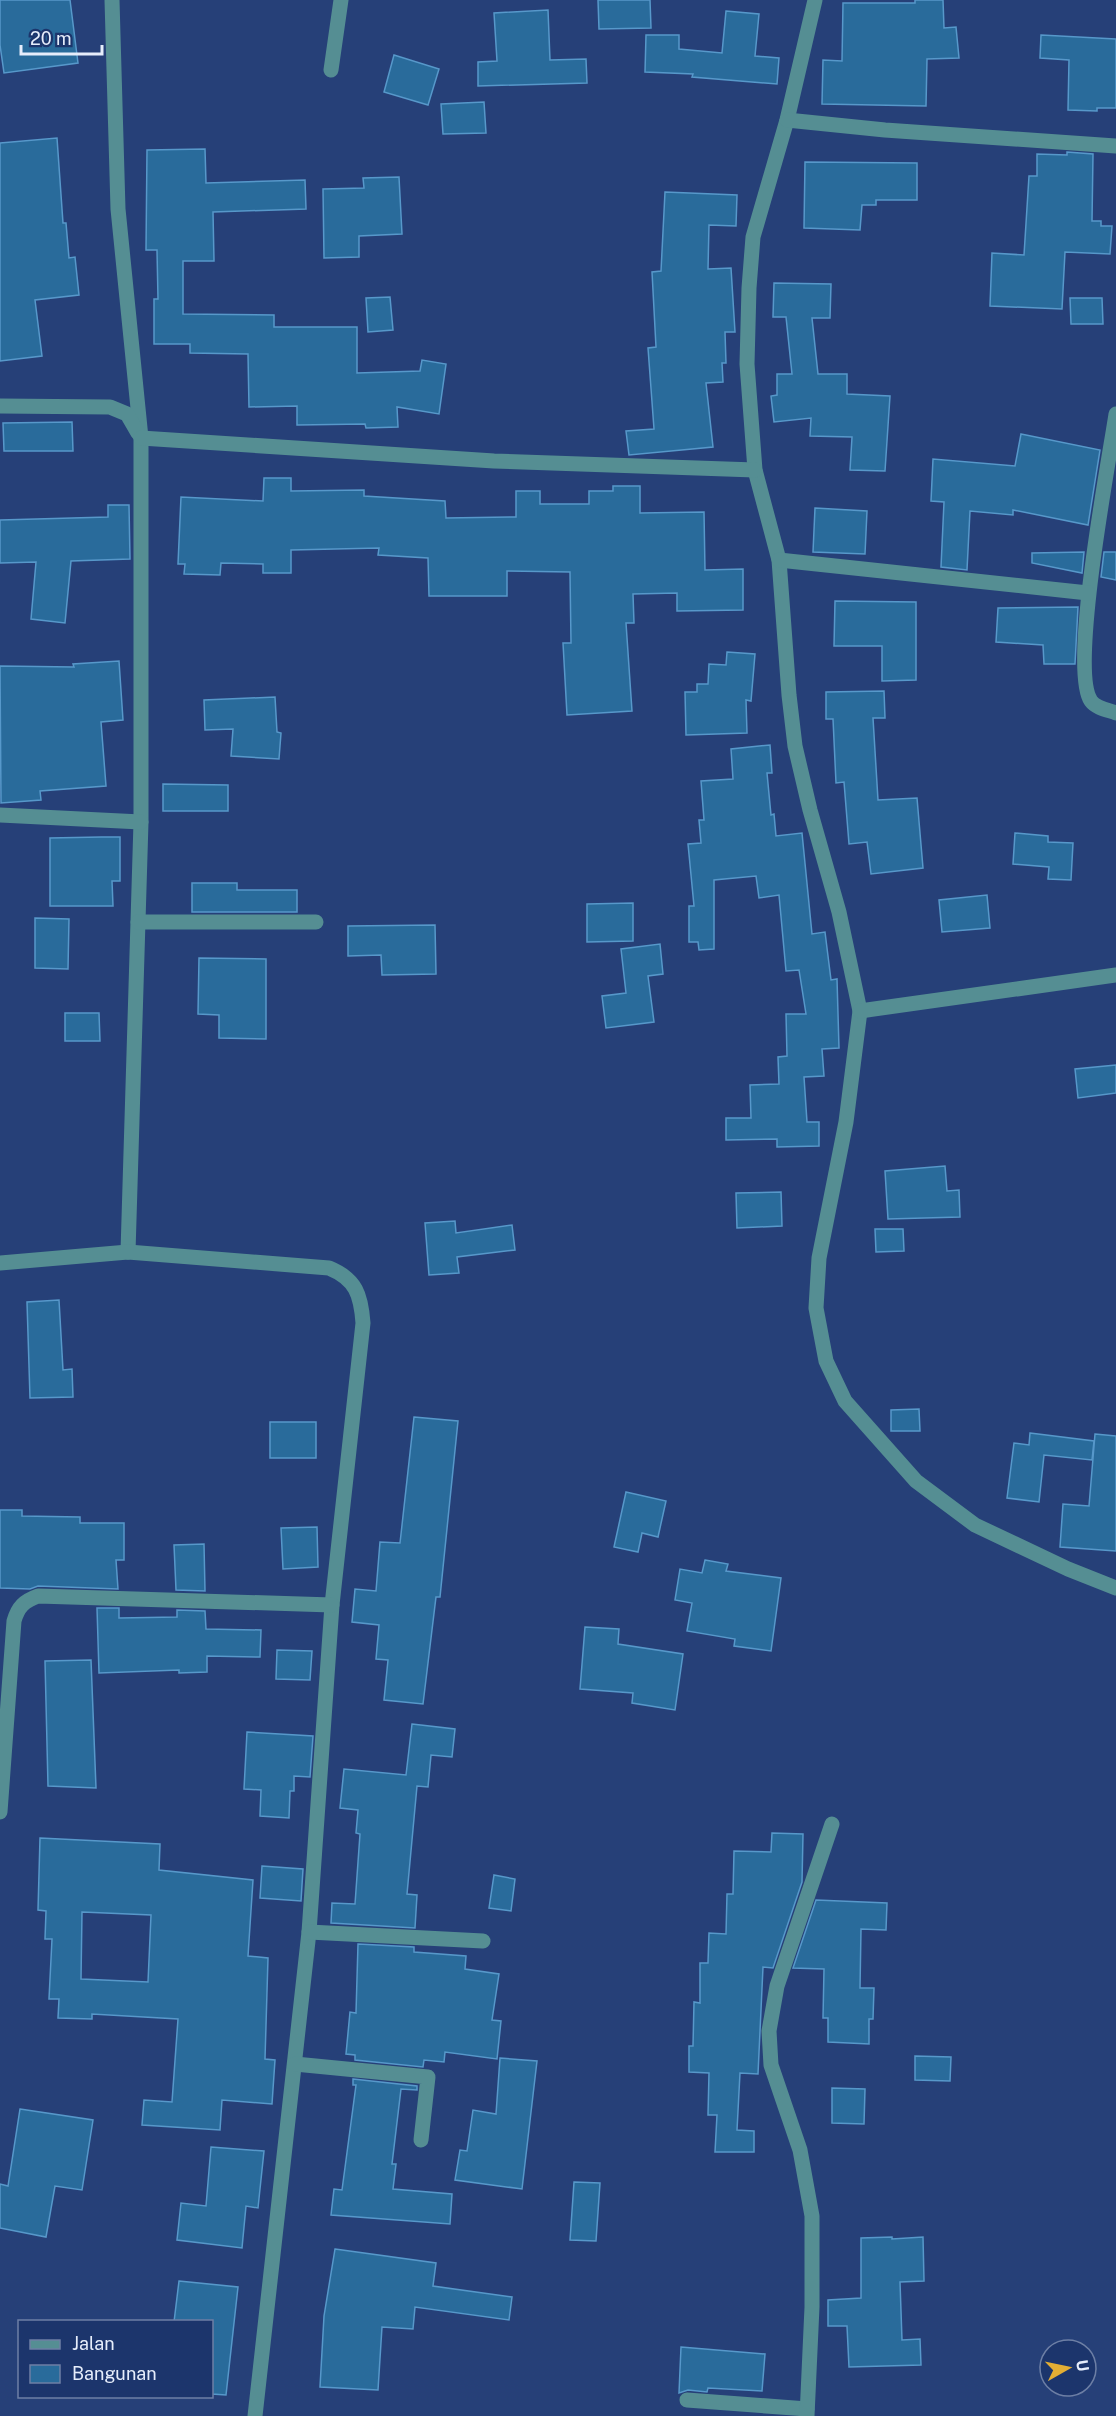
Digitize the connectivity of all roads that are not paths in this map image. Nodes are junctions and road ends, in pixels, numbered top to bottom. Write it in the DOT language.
graph roads {
  1 [pos="112,0"];
  2 [pos="341,0"];
  3 [pos="815,0"];
  4 [pos="331,70"];
  5 [pos="787,120"];
  6 [pos="1116,146"];
  7 [pos="0,406"];
  8 [pos="1116,414"];
  9 [pos="141,438"];
  10 [pos="1114,442"];
  11 [pos="755,470"];
  12 [pos="779,560"];
  13 [pos="1088,593"];
  14 [pos="1116,713"];
  15 [pos="0,815"];
  16 [pos="141,822"];
  17 [pos="138,922"];
  18 [pos="316,922"];
  19 [pos="1116,975"];
  20 [pos="860,1011"];
  21 [pos="128,1252"];
  22 [pos="0,1263"];
  23 [pos="1116,1588"];
  24 [pos="332,1605"];
  25 [pos="0,1812"];
  26 [pos="832,1824"];
  27 [pos="309,1932"];
  28 [pos="483,1941"];
  29 [pos="295,2064"];
  30 [pos="422,2140"];
  31 [pos="687,2400"];
  32 [pos="807,2413"];
  33 [pos="255,2416"];
  1 -- 9 [label="street"];
  2 -- 4 [label="street"];
  3 -- 5 [label="street"];
  5 -- 6 [label="street"];
  5 -- 11 [label="street"];
  7 -- 9 [label="street"];
  8 -- 10 [label="street"];
  9 -- 11 [label="street"];
  9 -- 16 [label="street"];
  10 -- 13 [label="street"];
  11 -- 12 [label="street"];
  12 -- 13 [label="street"];
  12 -- 20 [label="street"];
  13 -- 14 [label="street"];
  15 -- 16 [label="street"];
  16 -- 17 [label="street"];
  17 -- 18 [label="street"];
  17 -- 21 [label="street"];
  19 -- 20 [label="street"];
  20 -- 23 [label="street"];
  21 -- 22 [label="street"];
  21 -- 24 [label="street"];
  24 -- 25 [label="street"];
  24 -- 27 [label="street"];
  26 -- 32 [label="street"];
  27 -- 28 [label="street"];
  27 -- 29 [label="street"];
  29 -- 30 [label="street"];
  29 -- 33 [label="street"];
  31 -- 32 [label="street"];
}
